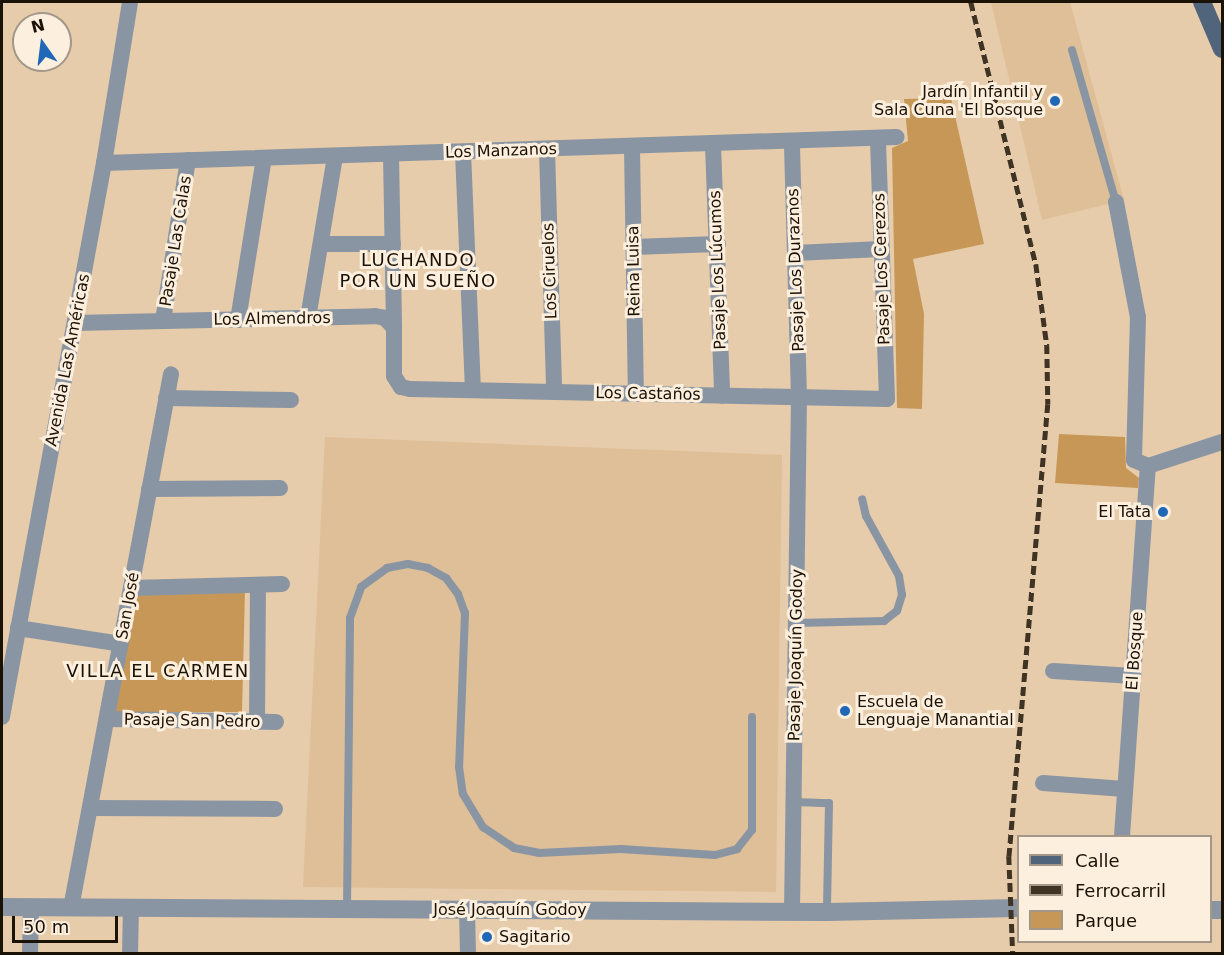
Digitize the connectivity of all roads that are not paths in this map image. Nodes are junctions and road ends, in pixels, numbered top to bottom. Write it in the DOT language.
graph roads {
  1 [pos="130,2"];
  2 [pos="1202,2"];
  3 [pos="1222,49"];
  4 [pos="1072,50"];
  5 [pos="897,137"];
  6 [pos="878,140"];
  7 [pos="792,142"];
  8 [pos="713,145"];
  9 [pos="632,147"];
  10 [pos="547,150"];
  11 [pos="463,152"];
  12 [pos="391,154"];
  13 [pos="335,156"];
  14 [pos="264,158"];
  15 [pos="188,160"];
  16 [pos="105,163"];
  17 [pos="1116,202"];
  18 [pos="321,244"];
  19 [pos="393,244"];
  20 [pos="718,244"];
  21 [pos="633,247"];
  22 [pos="881,249"];
  23 [pos="795,253"];
  24 [pos="308,318"];
  25 [pos="238,320"];
  26 [pos="163,321"];
  27 [pos="75,323"];
  28 [pos="394,328"];
  29 [pos="171,374"];
  30 [pos="473,390"];
  31 [pos="554,392"];
  32 [pos="636,394"];
  33 [pos="722,396"];
  34 [pos="799,397"];
  35 [pos="166,398"];
  36 [pos="886,399"];
  37 [pos="291,400"];
  38 [pos="1222,442"];
  39 [pos="1148,466"];
  40 [pos="280,488"];
  41 [pos="149,489"];
  42 [pos="862,499"];
  43 [pos="282,584"];
  44 [pos="258,585"];
  45 [pos="131,588"];
  46 [pos="796,623"];
  47 [pos="18,628"];
  48 [pos="121,644"];
  49 [pos="1053,671"];
  50 [pos="1133,676"];
  51 [pos="2,717"];
  52 [pos="752,717"];
  53 [pos="108,719"];
  54 [pos="257,722"];
  55 [pos="276,722"];
  56 [pos="1043,783"];
  57 [pos="1125,789"];
  58 [pos="794,802"];
  59 [pos="91,808"];
  60 [pos="275,809"];
  61 [pos="1122,835"];
  62 [pos="2,907"];
  63 [pos="30,907"];
  64 [pos="71,908"];
  65 [pos="130,908"];
  66 [pos="1017,908"];
  67 [pos="347,909"];
  68 [pos="467,910"];
  69 [pos="792,912"];
  70 [pos="827,912"];
  71 [pos="30,954"];
  72 [pos="130,954"];
  73 [pos="468,954"];
  1 -- 16 [label="street, Avenida Las Américas"];
  2 -- 3 [label="main road"];
  4 -- 17 [label="lane"];
  5 -- 6 [label="street, Los Manzanos"];
  6 -- 7 [label="street, Los Manzanos"];
  6 -- 22 [label="street, Pasaje Los Cerezos"];
  7 -- 8 [label="street, Los Manzanos"];
  7 -- 23 [label="street, Pasaje Los Duraznos"];
  8 -- 9 [label="street, Los Manzanos"];
  8 -- 20 [label="street, Pasaje Los Lúcumos"];
  9 -- 10 [label="street, Los Manzanos"];
  9 -- 21 [label="street, Reina Luisa"];
  10 -- 11 [label="street, Los Manzanos"];
  10 -- 31 [label="street, Los Ciruelos"];
  11 -- 12 [label="street, Los Manzanos"];
  11 -- 30 [label="street"];
  12 -- 13 [label="street, Los Manzanos"];
  12 -- 19 [label="street"];
  13 -- 14 [label="street, Los Manzanos"];
  13 -- 18 [label="street"];
  14 -- 15 [label="street, Los Manzanos"];
  14 -- 25 [label="street"];
  15 -- 16 [label="street, Los Manzanos"];
  15 -- 26 [label="street, Pasaje Las Calas"];
  16 -- 27 [label="street, Avenida Las Américas"];
  17 -- 39 [label="street"];
  18 -- 19 [label="street"];
  18 -- 24 [label="street"];
  19 -- 28 [label="street"];
  20 -- 21 [label="street"];
  20 -- 33 [label="street, Pasaje Los Lúcumos"];
  21 -- 32 [label="street, Reina Luisa"];
  22 -- 23 [label="street"];
  22 -- 36 [label="street, Pasaje Los Cerezos"];
  23 -- 34 [label="street, Pasaje Los Duraznos"];
  24 -- 25 [label="street, Los Almendros"];
  24 -- 28 [label="street, Los Almendros"];
  25 -- 26 [label="street, Los Almendros"];
  26 -- 27 [label="street, Los Almendros"];
  27 -- 47 [label="street, Avenida Las Américas"];
  28 -- 30 [label="street, Los Castaños"];
  29 -- 35 [label="street, San José"];
  30 -- 31 [label="street, Los Castaños"];
  31 -- 32 [label="street, Los Castaños"];
  32 -- 33 [label="street, Los Castaños"];
  33 -- 34 [label="street, Los Castaños"];
  34 -- 36 [label="street, Los Castaños"];
  34 -- 46 [label="street, Pasaje Joaquín Godoy"];
  35 -- 37 [label="street"];
  35 -- 41 [label="street, San José"];
  38 -- 39 [label="street"];
  39 -- 50 [label="street, El Bosque"];
  40 -- 41 [label="street"];
  41 -- 45 [label="street, San José"];
  42 -- 46 [label="lane"];
  43 -- 44 [label="street"];
  44 -- 45 [label="street"];
  44 -- 54 [label="street"];
  45 -- 48 [label="street, San José"];
  46 -- 58 [label="street, Pasaje Joaquín Godoy"];
  47 -- 48 [label="street"];
  47 -- 51 [label="street, Avenida Las Américas"];
  48 -- 53 [label="street, San José"];
  49 -- 50 [label="street"];
  50 -- 57 [label="street, El Bosque"];
  52 -- 67 [label="lane"];
  53 -- 54 [label="street, Pasaje San Pedro"];
  53 -- 59 [label="street, San José"];
  54 -- 55 [label="street, Pasaje San Pedro"];
  56 -- 57 [label="street"];
  57 -- 61 [label="street, El Bosque"];
  58 -- 69 [label="street, Pasaje Joaquín Godoy"];
  58 -- 70 [label="lane"];
  59 -- 60 [label="street"];
  59 -- 64 [label="street, San José"];
  62 -- 63 [label="street, José Joaquín Godoy"];
  63 -- 64 [label="street, José Joaquín Godoy"];
  63 -- 71 [label="street"];
  64 -- 65 [label="street, José Joaquín Godoy"];
  65 -- 67 [label="street, José Joaquín Godoy"];
  65 -- 72 [label="street"];
  66 -- 70 [label="street, José Joaquín Godoy"];
  67 -- 68 [label="street, José Joaquín Godoy"];
  68 -- 69 [label="street, José Joaquín Godoy"];
  68 -- 73 [label="street"];
  69 -- 70 [label="street, José Joaquín Godoy"];
}
